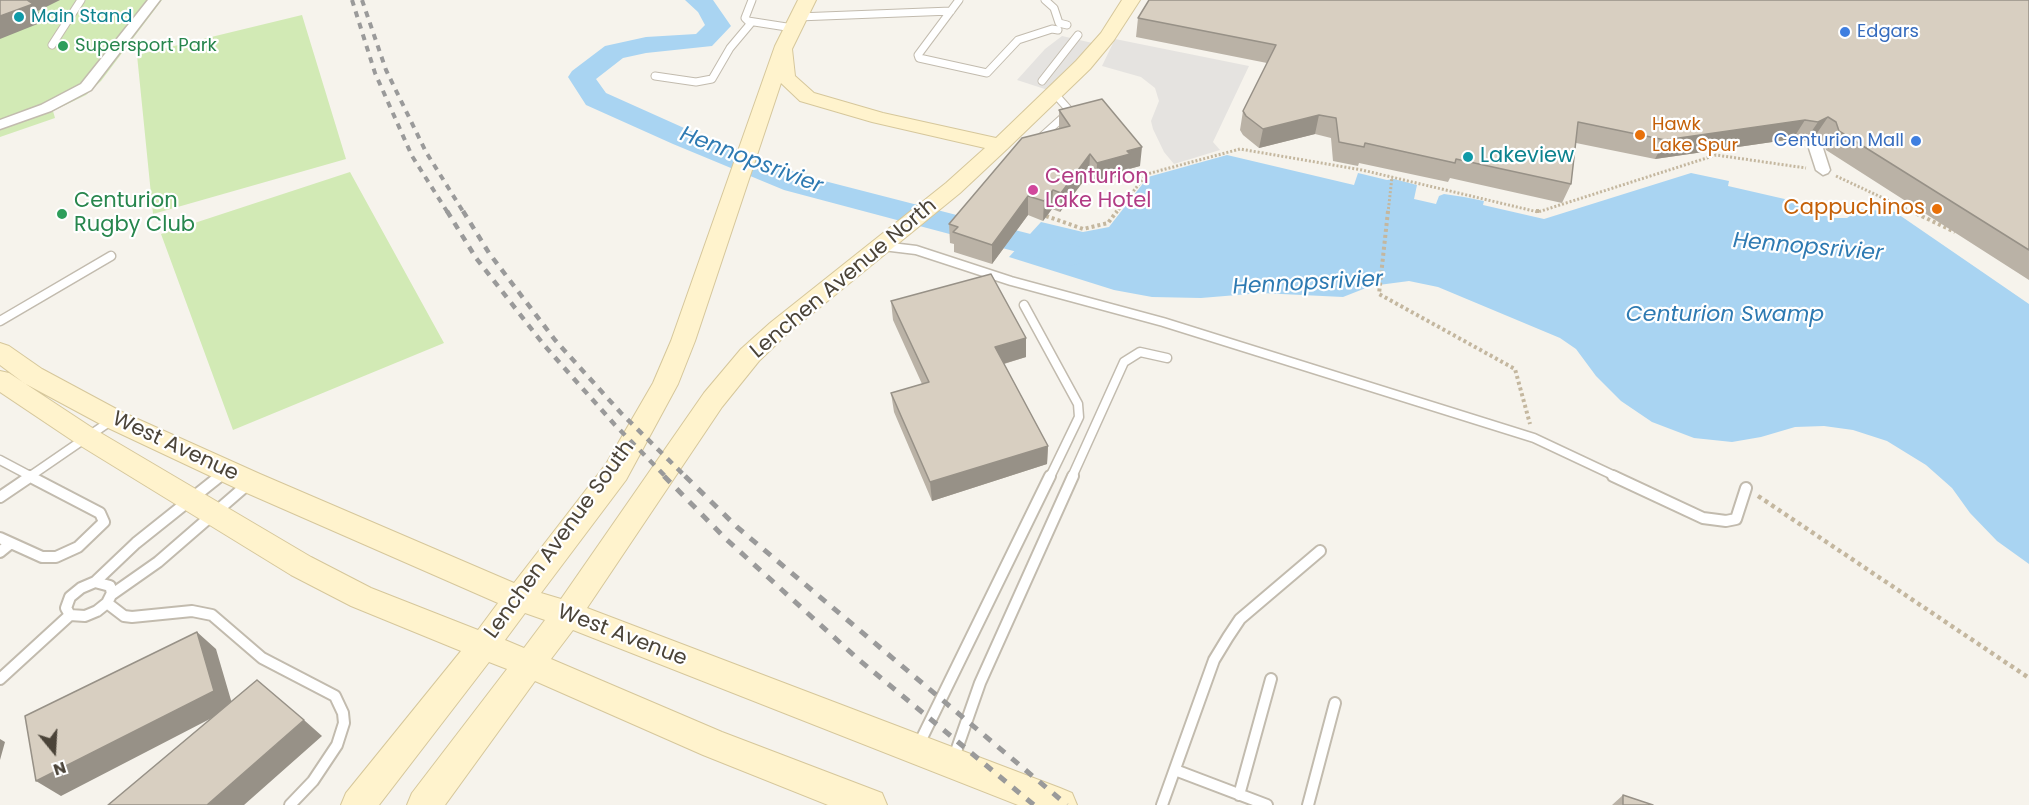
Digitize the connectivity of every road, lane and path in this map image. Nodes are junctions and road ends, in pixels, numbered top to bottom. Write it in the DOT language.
graph roads {
  1 [pos="81,0"];
  2 [pos="154,0"];
  3 [pos="752,0"];
  4 [pos="807,0"];
  5 [pos="959,0"];
  6 [pos="1045,0"];
  7 [pos="1131,0"];
  8 [pos="951,11"];
  9 [pos="752,23"];
  10 [pos="796,23"];
  11 [pos="1067,25"];
  12 [pos="1058,30"];
  13 [pos="1078,35"];
  14 [pos="52,45"];
  15 [pos="784,46"];
  16 [pos="655,76"];
  17 [pos="1048,87"];
  18 [pos="0,125"];
  19 [pos="953,133"];
  20 [pos="1814,142"];
  21 [pos="1032,145"];
  22 [pos="1004,146"];
  23 [pos="1365,161"];
  24 [pos="1362,170"];
  25 [pos="1823,170"];
  26 [pos="1392,177"];
  27 [pos="1046,216"];
  28 [pos="1954,232"];
  29 [pos="881,244"];
  30 [pos="111,256"];
  31 [pos="1024,305"];
  32 [pos="0,321"];
  33 [pos="0,352"];
  34 [pos="1167,358"];
  35 [pos="0,380"];
  36 [pos="113,419"];
  37 [pos="86,436"];
  38 [pos="1534,438"];
  39 [pos="0,460"];
  40 [pos="28,476"];
  41 [pos="238,476"];
  42 [pos="1746,488"];
  43 [pos="0,497"];
  44 [pos="191,498"];
  45 [pos="214,513"];
  46 [pos="0,538"];
  47 [pos="11,543"];
  48 [pos="1320,551"];
  49 [pos="0,552"];
  50 [pos="95,582"];
  51 [pos="518,598"];
  52 [pos="109,599"];
  53 [pos="567,614"];
  54 [pos="70,615"];
  55 [pos="483,646"];
  56 [pos="529,664"];
  57 [pos="2029,678"];
  58 [pos="0,679"];
  59 [pos="1271,679"];
  60 [pos="1335,703"];
  61 [pos="917,748"];
  62 [pos="952,762"];
  63 [pos="1175,770"];
  64 [pos="1239,795"];
  65 [pos="290,805"];
  66 [pos="358,805"];
  67 [pos="424,805"];
  68 [pos="870,805"];
  69 [pos="1060,805"];
  70 [pos="1162,805"];
  71 [pos="1267,805"];
  72 [pos="1308,805"];
  1 -- 14 [label="lane"];
  2 -- 18 [label="street"];
  3 -- 9 [label="lane"];
  4 -- 10 [label="main road, Lenchen Avenue South"];
  5 -- 8 [label="lane"];
  6 -- 11 [label="lane"];
  7 -- 17 [label="main road, Lenchen Avenue North"];
  8 -- 10 [label="lane"];
  8 -- 12 [label="lane"];
  9 -- 10 [label="lane"];
  9 -- 16 [label="lane"];
  10 -- 15 [label="main road, Lenchen Avenue South"];
  13 -- 17 [label="lane"];
  15 -- 19 [label="main road"];
  15 -- 51 [label="main road, Lenchen Avenue South"];
  17 -- 19 [label="main road"];
  17 -- 21 [label="lane"];
  17 -- 22 [label="main road, Lenchen Avenue North"];
  19 -- 22 [label="main road"];
  20 -- 25 [label="street"];
  22 -- 29 [label="main road, Lenchen Avenue North"];
  23 -- 24 [label="path"];
  24 -- 26 [label="path"];
  24 -- 27 [label="path"];
  25 -- 26 [label="path"];
  25 -- 28 [label="path"];
  26 -- 38 [label="path"];
  29 -- 38 [label="lane"];
  29 -- 53 [label="main road, Lenchen Avenue North"];
  30 -- 32 [label="lane"];
  31 -- 61 [label="lane"];
  33 -- 36 [label="main road, West Avenue"];
  34 -- 62 [label="lane"];
  35 -- 37 [label="main road, West Avenue"];
  36 -- 37 [label="lane"];
  36 -- 41 [label="main road, West Avenue"];
  37 -- 40 [label="lane"];
  37 -- 44 [label="main road, West Avenue"];
  38 -- 42 [label="lane"];
  39 -- 40 [label="lane"];
  40 -- 43 [label="lane"];
  40 -- 47 [label="lane"];
  41 -- 44 [label="lane"];
  41 -- 45 [label="lane"];
  41 -- 51 [label="main road, West Avenue"];
  42 -- 57 [label="path"];
  44 -- 45 [label="main road, West Avenue"];
  44 -- 50 [label="lane"];
  45 -- 52 [label="lane"];
  45 -- 55 [label="main road, West Avenue"];
  46 -- 47 [label="lane"];
  47 -- 49 [label="lane"];
  48 -- 63 [label="lane"];
  50 -- 52 [label="lane"];
  50 -- 54 [label="lane"];
  51 -- 53 [label="main road, West Avenue"];
  51 -- 55 [label="main road, Lenchen Avenue South"];
  52 -- 54 [label="lane"];
  52 -- 65 [label="lane"];
  53 -- 56 [label="main road, Lenchen Avenue North"];
  53 -- 61 [label="main road, West Avenue"];
  54 -- 58 [label="lane"];
  55 -- 56 [label="main road, West Avenue"];
  55 -- 66 [label="main road, Lenchen Avenue South"];
  56 -- 67 [label="main road, Lenchen Avenue North"];
  56 -- 68 [label="main road, West Avenue"];
  59 -- 64 [label="lane"];
  60 -- 72 [label="lane"];
  61 -- 62 [label="main road, West Avenue"];
  62 -- 69 [label="main road, West Avenue"];
  63 -- 64 [label="lane"];
  63 -- 70 [label="lane"];
  64 -- 71 [label="lane"];
}
